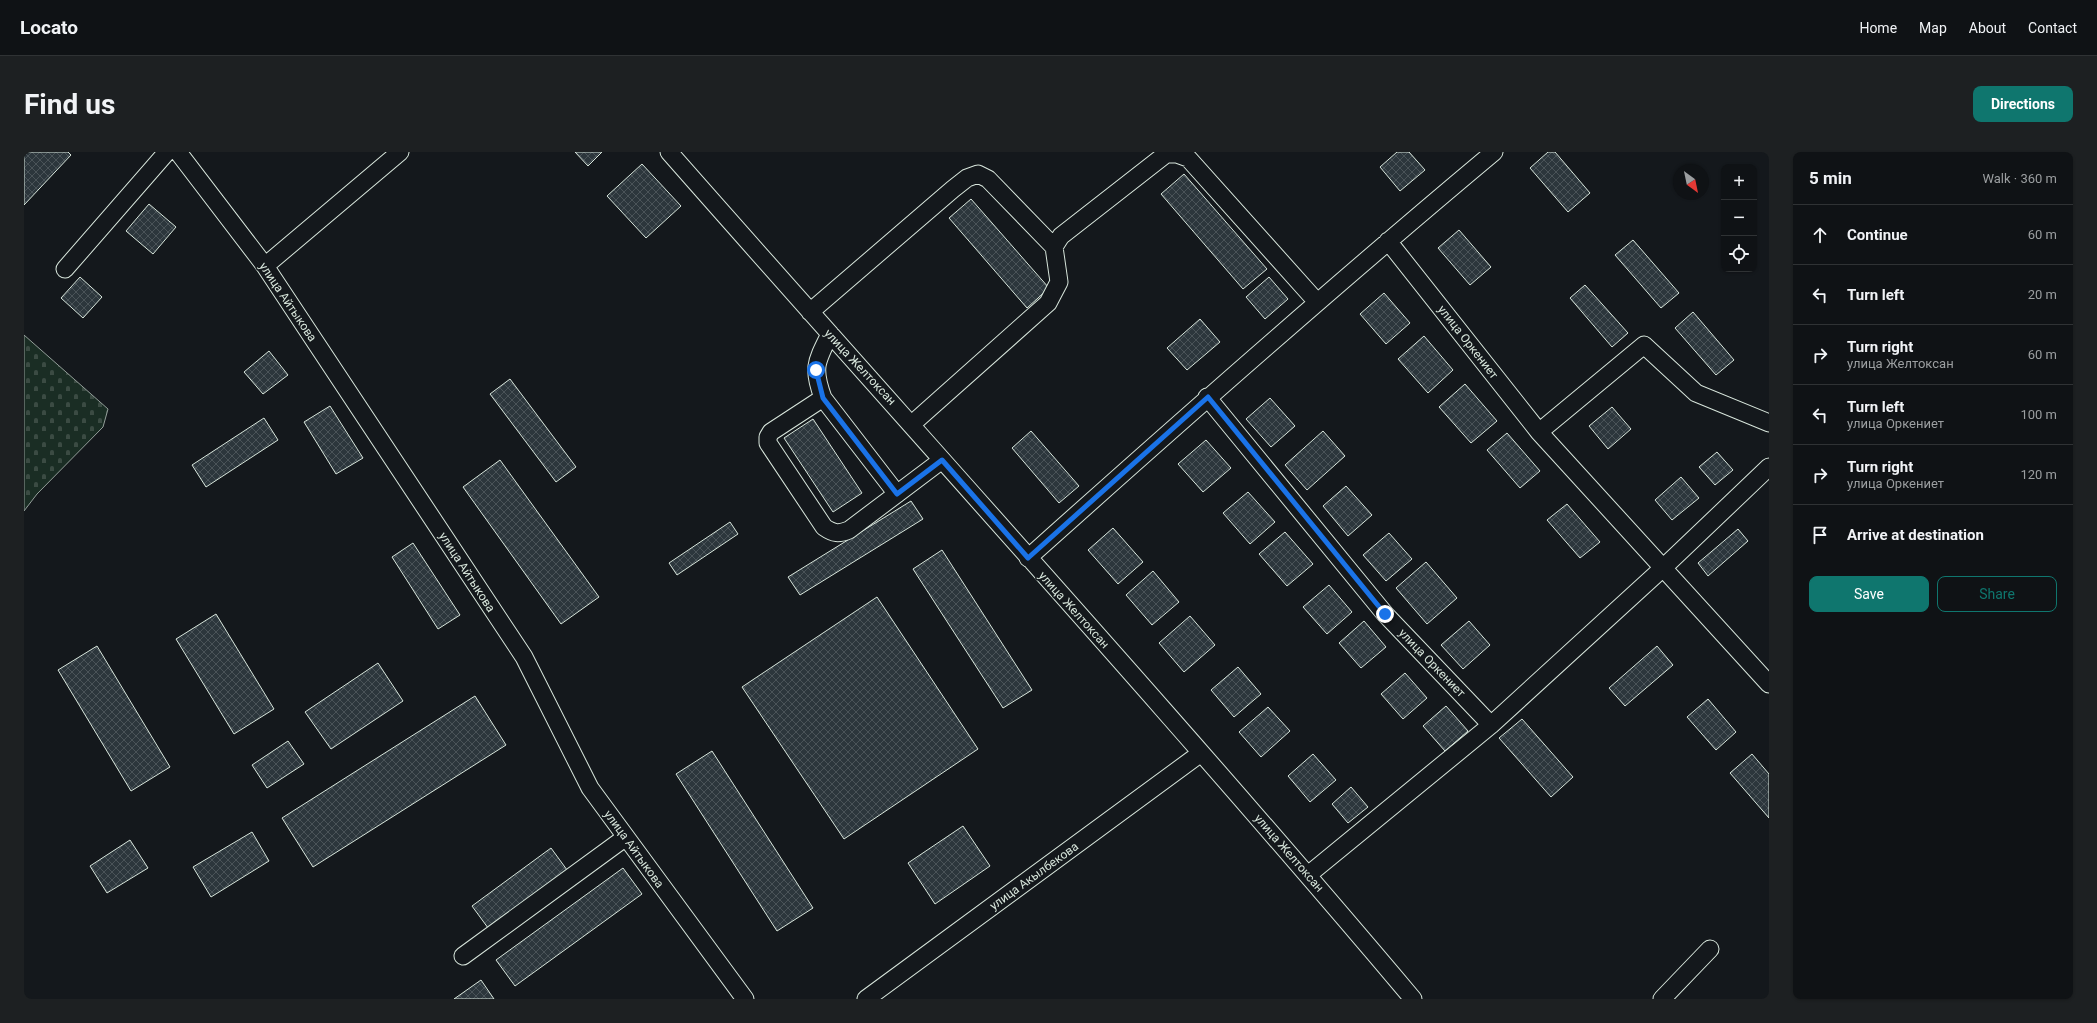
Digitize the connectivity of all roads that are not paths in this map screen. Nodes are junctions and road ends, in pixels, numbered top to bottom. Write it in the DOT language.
graph roads {
  1 [pos="167,152"];
  2 [pos="178,152"];
  3 [pos="400,152"];
  4 [pos="669,152"];
  5 [pos="1494,152"];
  6 [pos="1388,240"];
  7 [pos="1054,247"];
  8 [pos="265,266"];
  9 [pos="65,269"];
  10 [pos="1317,302"];
  11 [pos="810,312"];
  12 [pos="830,334"];
  13 [pos="1208,397"];
  14 [pos="823,398"];
  15 [pos="1769,423"];
  16 [pos="912,424"];
  17 [pos="1539,432"];
  18 [pos="942,460"];
  19 [pos="1769,467"];
  20 [pos="897,494"];
  21 [pos="1028,558"];
  22 [pos="1664,567"];
  23 [pos="1769,684"];
  24 [pos="1491,725"];
  25 [pos="1201,753"];
  26 [pos="626,837"];
  27 [pos="1308,875"];
  28 [pos="1710,949"];
  29 [pos="463,956"];
  30 [pos="745,999"];
  31 [pos="866,999"];
  32 [pos="1413,999"];
  33 [pos="1662,999"];
  1 -- 9 [label="street"];
  2 -- 8 [label="street, улица Айтыкова"];
  3 -- 8 [label="street"];
  4 -- 11 [label="street, улица Желтоксан"];
  5 -- 6 [label="street"];
  6 -- 10 [label="street"];
  6 -- 17 [label="street, улица Оркениет"];
  7 -- 10 [label="street"];
  7 -- 11 [label="street"];
  7 -- 16 [label="street"];
  8 -- 26 [label="street, улица Айтыкова"];
  10 -- 13 [label="street"];
  11 -- 12 [label="street, улица Желтоксан"];
  12 -- 14 [label="street"];
  12 -- 16 [label="street, улица Желтоксан"];
  13 -- 21 [label="street"];
  13 -- 24 [label="street, улица Оркениет"];
  14 -- 20 [label="street"];
  14 -- 20 [label="street"];
  15 -- 17 [label="street"];
  16 -- 18 [label="street, улица Желтоксан"];
  17 -- 22 [label="street, улица Оркениет"];
  18 -- 20 [label="street"];
  18 -- 21 [label="street, улица Желтоксан"];
  19 -- 22 [label="street"];
  21 -- 25 [label="street, улица Желтоксан"];
  22 -- 23 [label="street, улица Оркениет"];
  22 -- 24 [label="street"];
  24 -- 27 [label="street"];
  25 -- 27 [label="street, улица Желтоксан"];
  25 -- 31 [label="street, улица Акылбекова"];
  26 -- 29 [label="street"];
  26 -- 30 [label="street, улица Айтыкова"];
  27 -- 32 [label="street, улица Желтоксан"];
  28 -- 33 [label="street"];
}
